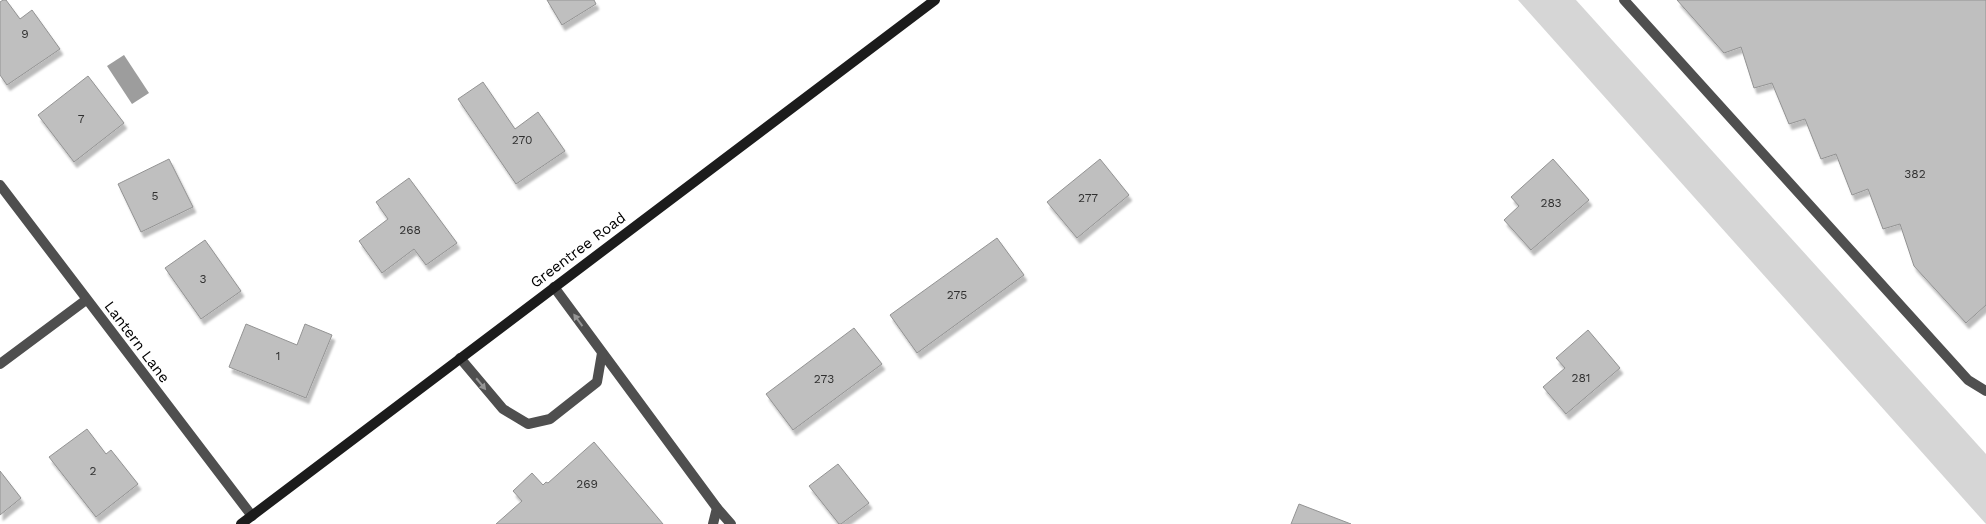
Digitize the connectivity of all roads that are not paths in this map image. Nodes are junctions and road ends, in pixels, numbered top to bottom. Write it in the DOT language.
graph roads {
  1 [pos="935,0"];
  2 [pos="1624,0"];
  3 [pos="0,185"];
  4 [pos="554,287"];
  5 [pos="86,300"];
  6 [pos="602,353"];
  7 [pos="460,358"];
  8 [pos="0,364"];
  9 [pos="1986,391"];
  10 [pos="717,508"];
  11 [pos="252,516"];
  12 [pos="241,524"];
  13 [pos="713,524"];
  14 [pos="731,524"];
  1 -- 4 [label="street, Greentree Road"];
  2 -- 9 [label="street"];
  3 -- 5 [label="street, Lantern Lane"];
  6 -- 4 [label="street, one-way"];
  4 -- 7 [label="street, Greentree Road"];
  5 -- 8 [label="street"];
  5 -- 11 [label="street, Lantern Lane"];
  7 -- 6 [label="street, one-way"];
  6 -- 10 [label="street"];
  7 -- 11 [label="street, Greentree Road"];
  10 -- 13 [label="street"];
  10 -- 14 [label="street"];
  11 -- 12 [label="street, Greentree Road"];
}
